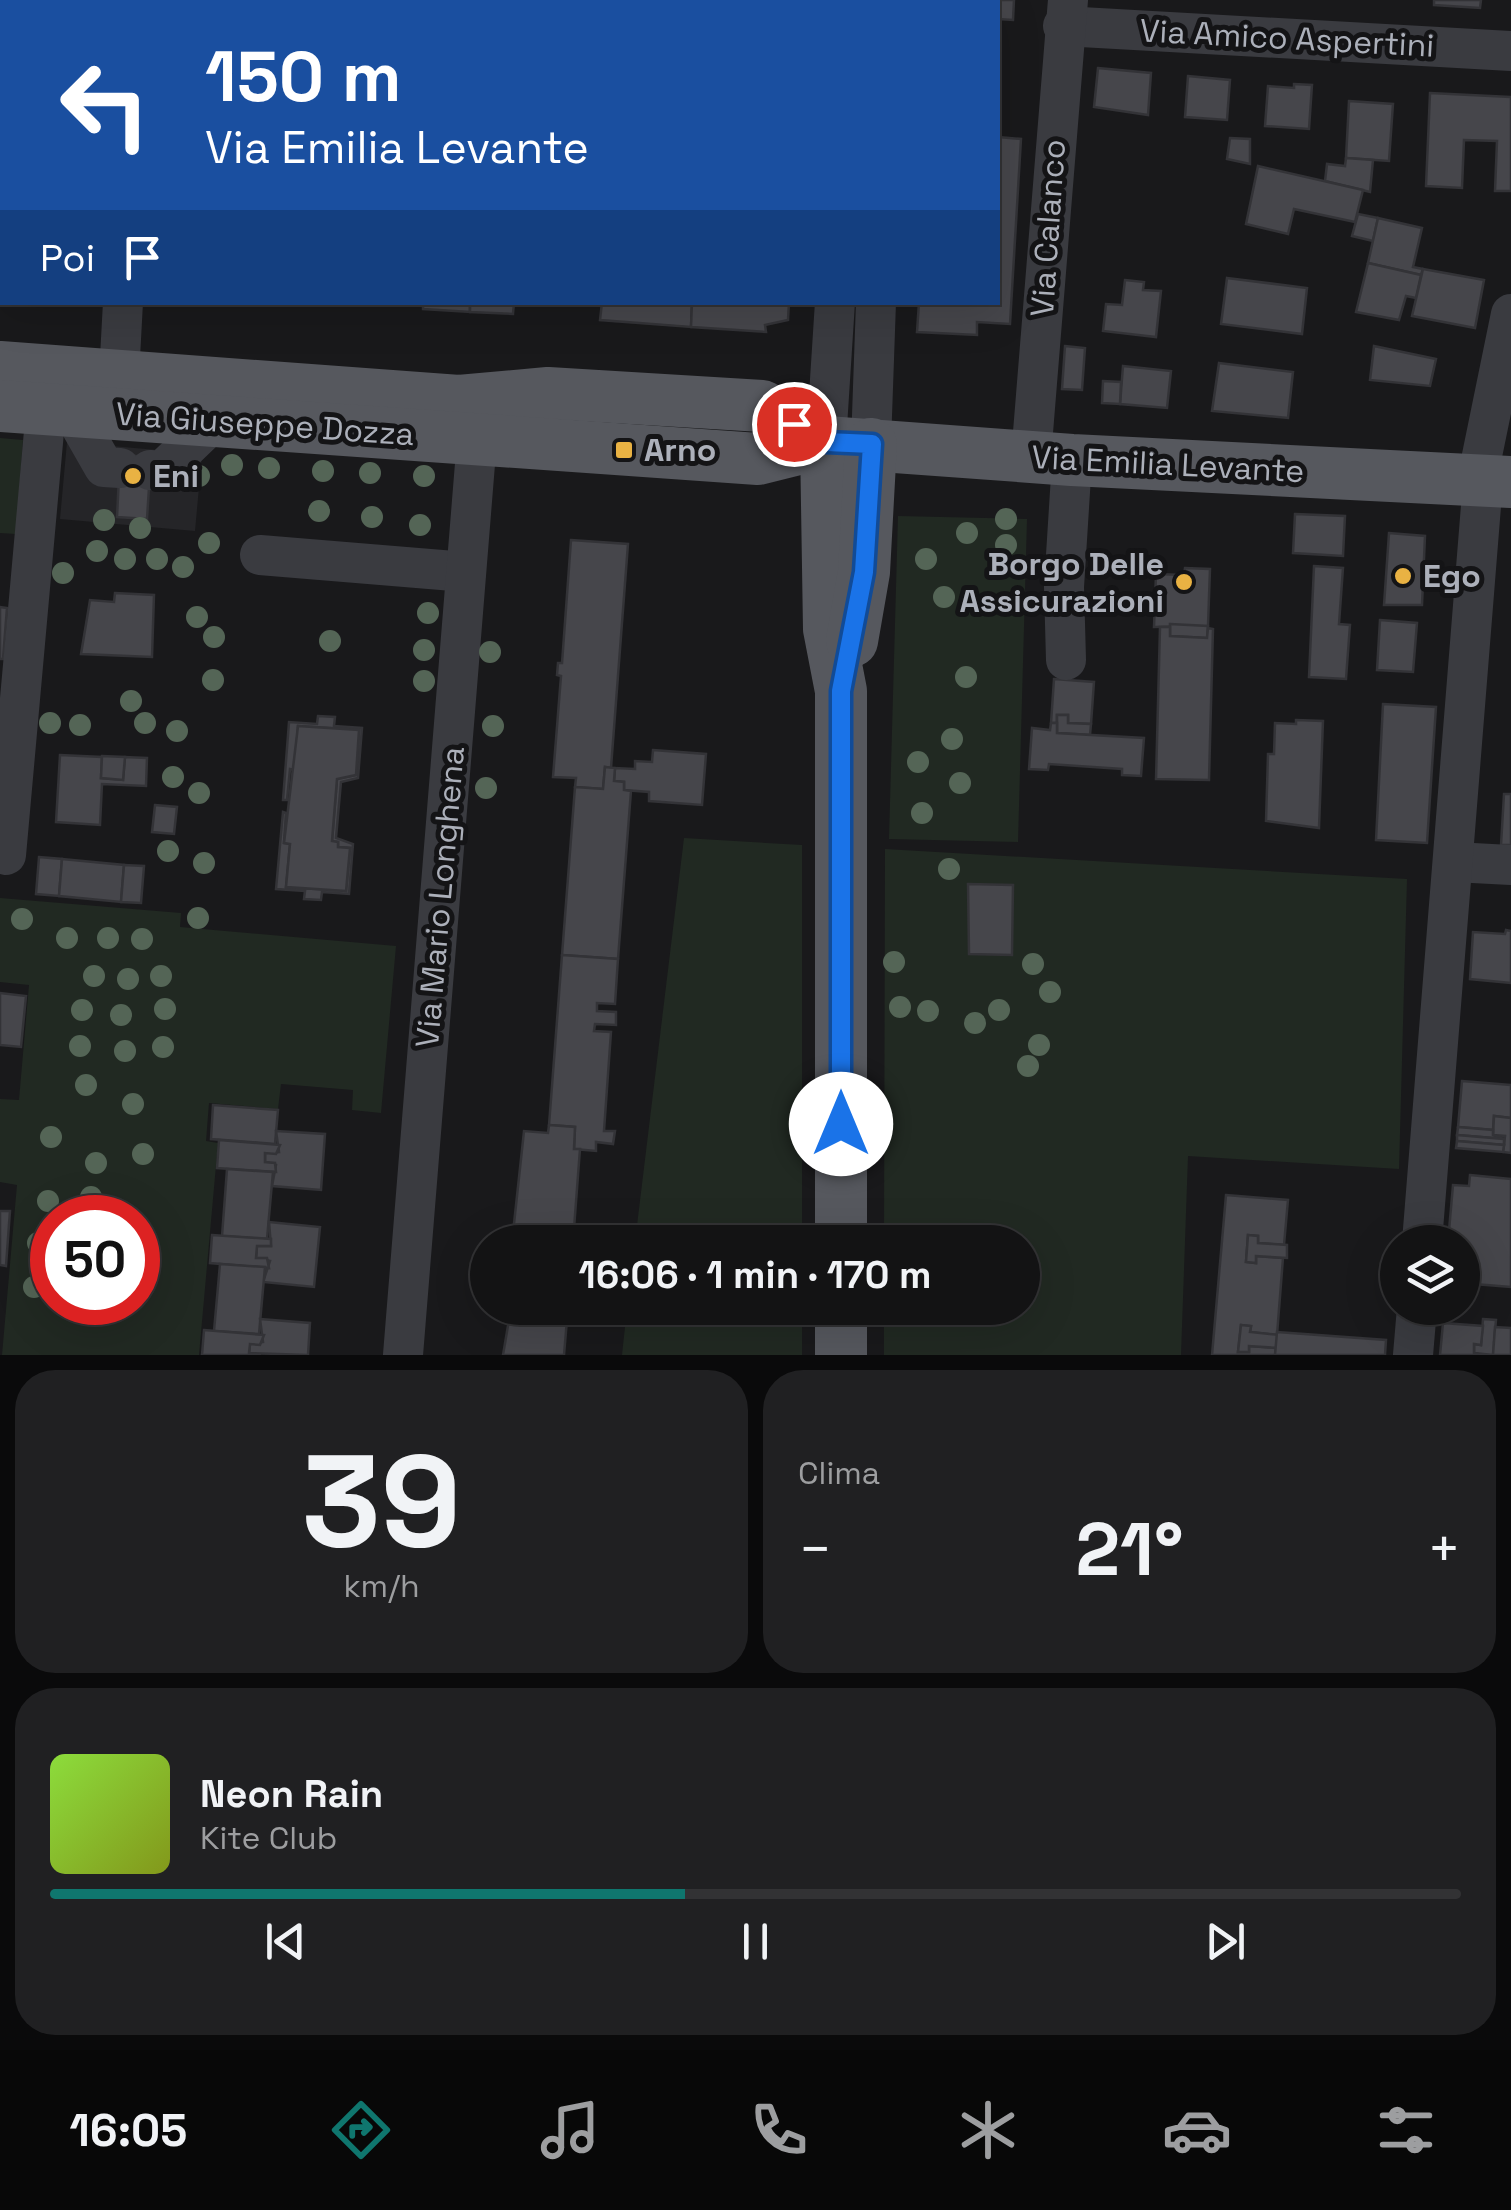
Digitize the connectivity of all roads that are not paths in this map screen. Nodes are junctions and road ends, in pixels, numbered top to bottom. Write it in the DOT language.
graph roads {
  1 [pos="1066,13"];
  2 [pos="1511,51"];
  3 [pos="122,305"];
  4 [pos="836,305"];
  5 [pos="875,305"];
  6 [pos="1511,314"];
  7 [pos="0,368"];
  8 [pos="119,376"];
  9 [pos="40,408"];
  10 [pos="468,420"];
  11 [pos="214,421"];
  12 [pos="849,443"];
  13 [pos="1052,458"];
  14 [pos="1490,481"];
  15 [pos="260,555"];
  16 [pos="466,572"];
  17 [pos="1066,660"];
  18 [pos="6,855"];
  19 [pos="1454,862"];
  20 [pos="1511,865"];
  21 [pos="841,1225"];
  22 [pos="1423,1225"];
  23 [pos="841,1325"];
  24 [pos="1415,1325"];
  25 [pos="403,1355"];
  26 [pos="841,1355"];
  27 [pos="1412,1355"];
  1 -- 2 [label="street, Via Amico Aspertini"];
  1 -- 13 [label="street, Via Calanco"];
  3 -- 8 [label="street"];
  4 -- 12 [label="street"];
  5 -- 12 [label="street"];
  6 -- 14 [label="street"];
  7 -- 8 [label="main road, Via Giuseppe Dozza"];
  8 -- 10 [label="main road, Via Giuseppe Dozza"];
  9 -- 11 [label="main road, Via Giuseppe Dozza"];
  9 -- 11 [label="street"];
  9 -- 18 [label="street"];
  10 -- 11 [label="main road, Via Giuseppe Dozza"];
  10 -- 12 [label="main road, Via Giuseppe Dozza"];
  10 -- 12 [label="main road, Via Giuseppe Dozza"];
  10 -- 16 [label="street, Via Mario Longhena"];
  12 -- 13 [label="main road, Via Emilia Levante"];
  12 -- 21 [label="main road"];
  13 -- 14 [label="main road, Via Emilia Levante"];
  13 -- 17 [label="street, Via Calanco"];
  14 -- 19 [label="street"];
  15 -- 16 [label="street"];
  16 -- 25 [label="street, Via Mario Longhena"];
  19 -- 20 [label="street"];
  19 -- 22 [label="street"];
  23 -- 26 [label="main road"];
  24 -- 27 [label="street"];
}
